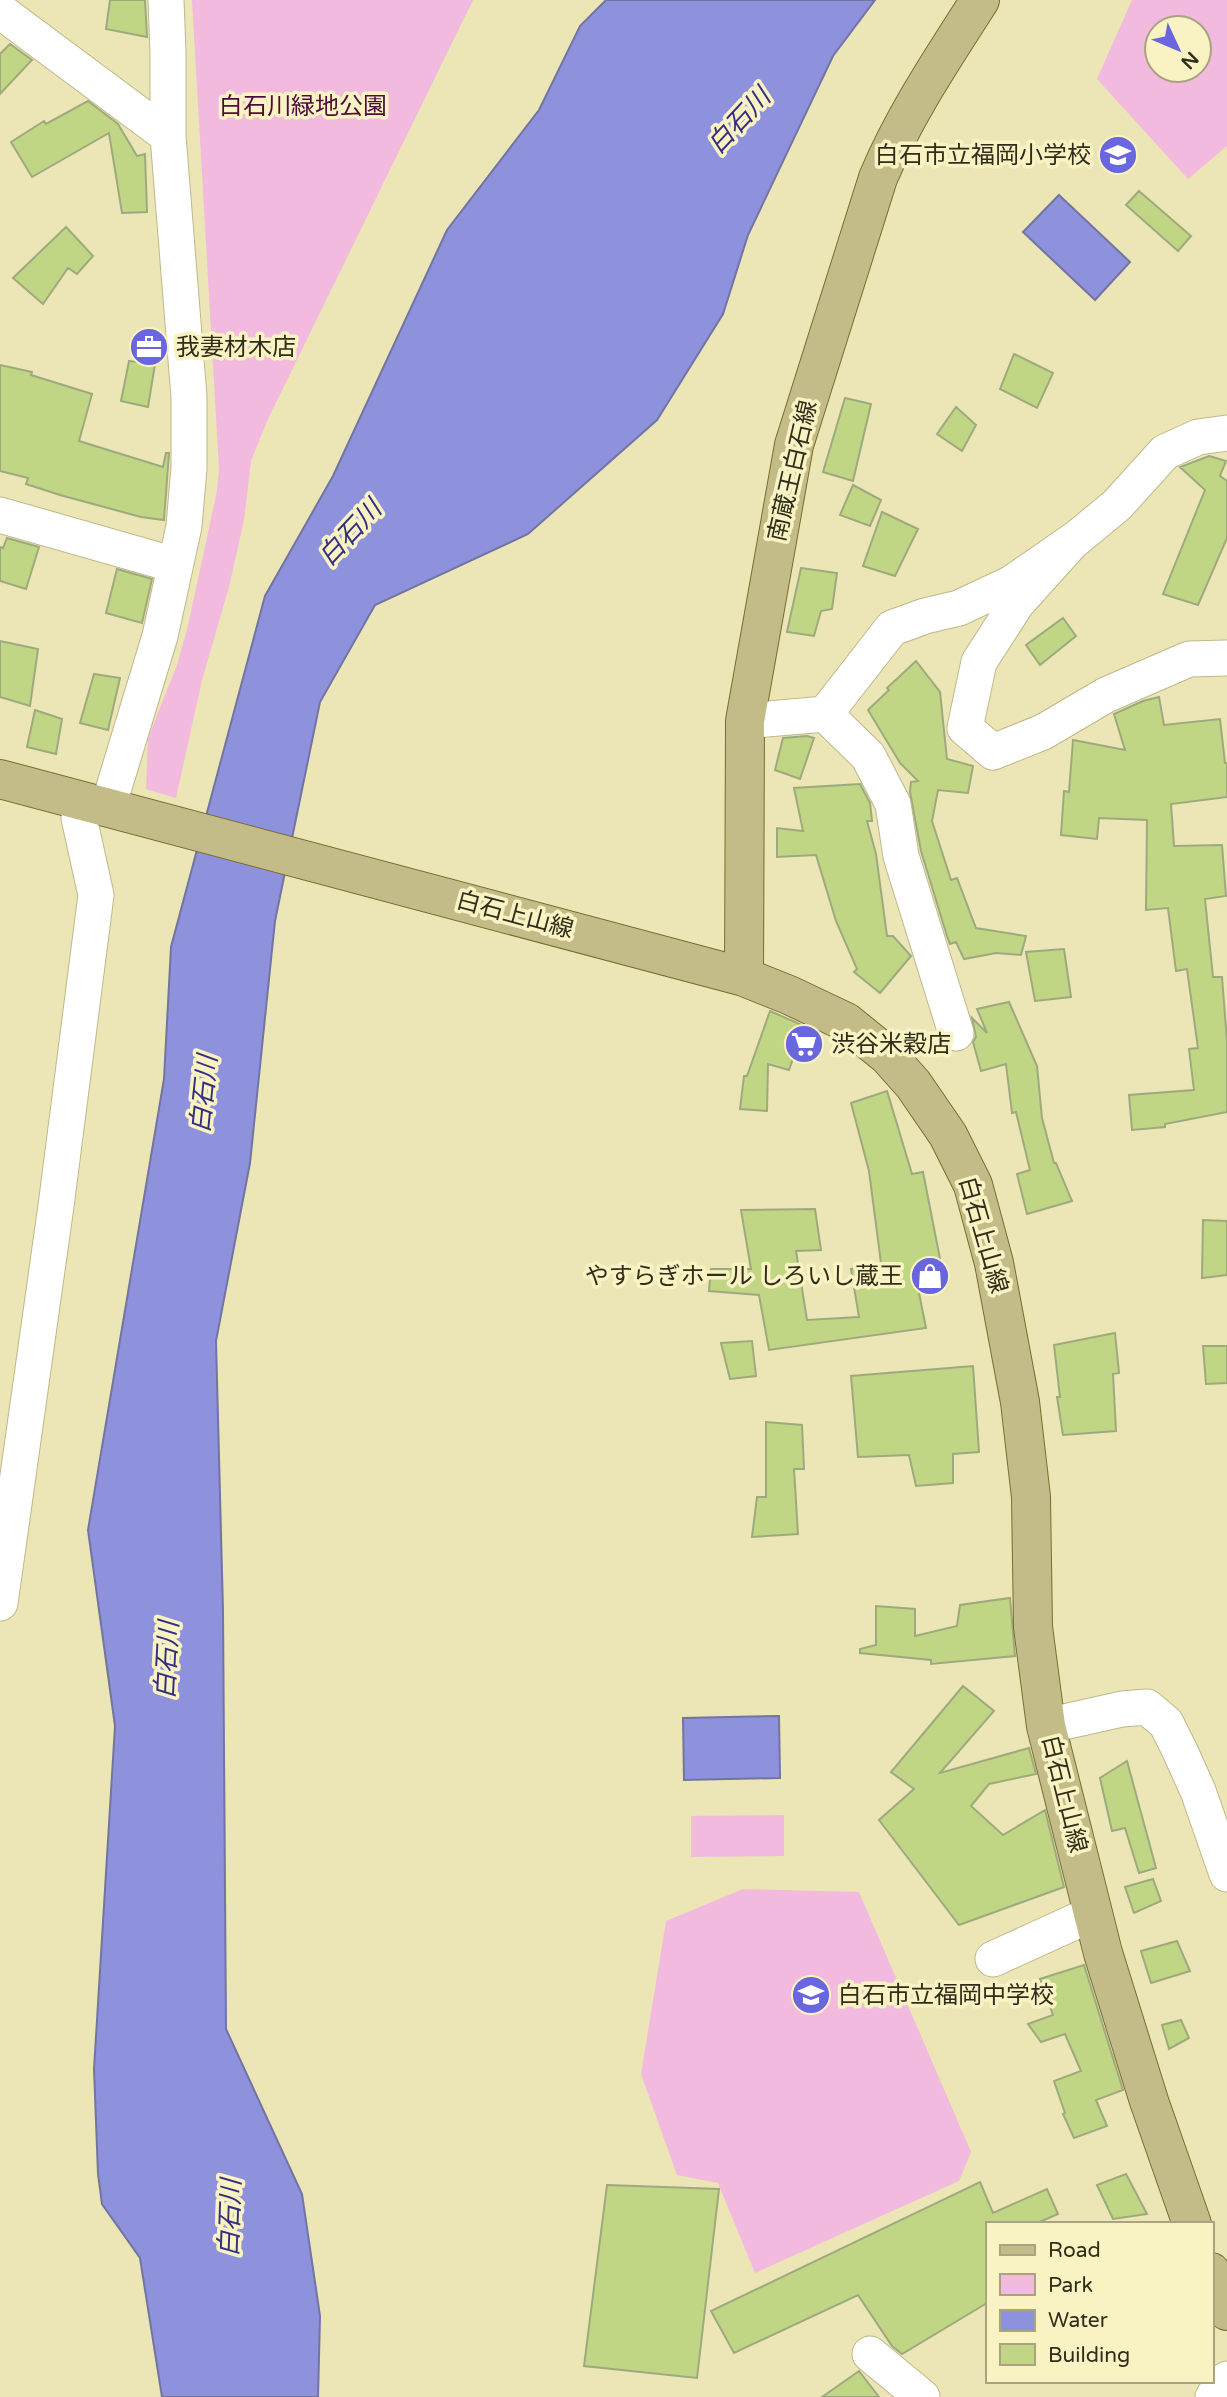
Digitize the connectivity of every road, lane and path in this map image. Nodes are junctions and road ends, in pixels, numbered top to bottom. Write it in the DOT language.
graph roads {
  1 [pos="166,0"];
  2 [pos="980,0"];
  3 [pos="0,11"];
  4 [pos="168,136"];
  5 [pos="1227,433"];
  6 [pos="0,515"];
  7 [pos="1071,542"];
  8 [pos="175,565"];
  9 [pos="1227,658"];
  10 [pos="825,714"];
  11 [pos="745,720"];
  12 [pos="0,779"];
  13 [pos="108,807"];
  14 [pos="735,974"];
  15 [pos="956,1033"];
  16 [pos="0,1603"];
  17 [pos="1046,1726"];
  18 [pos="1227,1874"];
  19 [pos="1094,1913"];
  20 [pos="993,1959"];
  21 [pos="1191,2222"];
  22 [pos="1213,2277"];
  23 [pos="1227,2311"];
  24 [pos="870,2354"];
  25 [pos="1227,2379"];
  26 [pos="922,2397"];
  27 [pos="1213,2397"];
  1 -- 4 [label="street"];
  2 -- 11 [label="main road, 南蔵王白石線"];
  3 -- 4 [label="street"];
  4 -- 8 [label="street"];
  5 -- 7 [label="street"];
  6 -- 8 [label="street"];
  7 -- 9 [label="street"];
  7 -- 10 [label="street"];
  8 -- 13 [label="street"];
  10 -- 11 [label="street"];
  10 -- 15 [label="street"];
  11 -- 14 [label="main road, 南蔵王白石線"];
  12 -- 13 [label="main road, 白石上山線"];
  13 -- 14 [label="main road, 白石上山線"];
  13 -- 16 [label="street"];
  14 -- 17 [label="main road, 白石上山線"];
  17 -- 18 [label="street"];
  17 -- 19 [label="main road, 白石上山線"];
  19 -- 20 [label="street"];
  19 -- 21 [label="main road, 白石上山線"];
  22 -- 23 [label="main road"];
  24 -- 26 [label="street"];
  25 -- 27 [label="street"];
}
